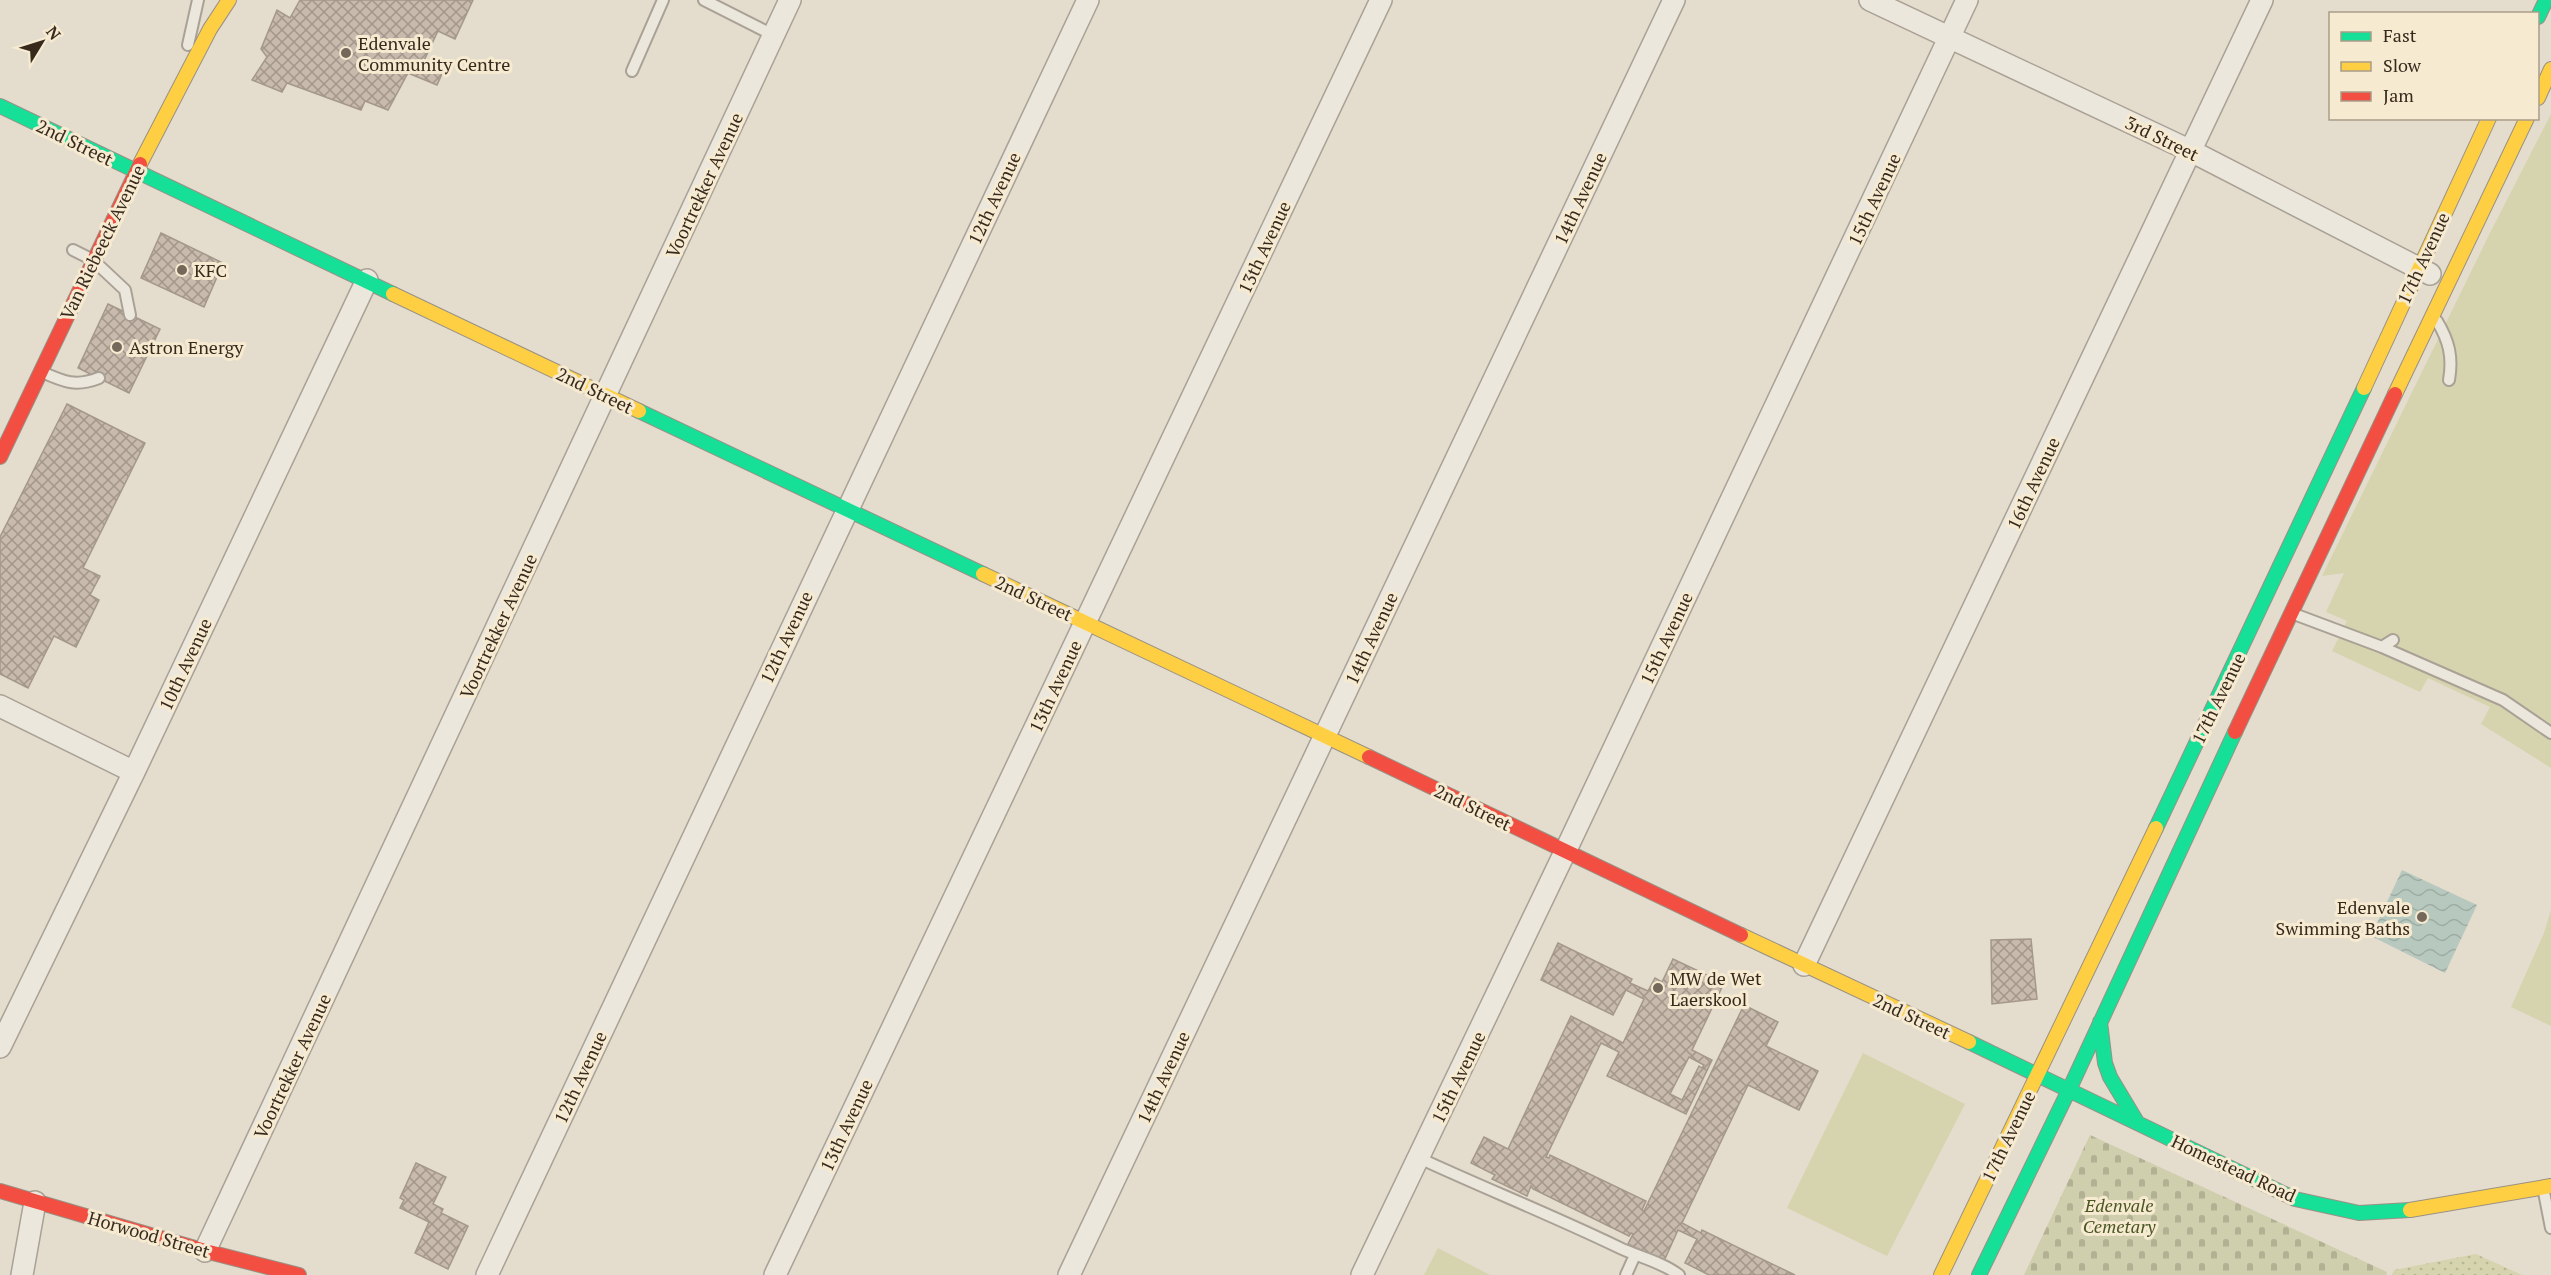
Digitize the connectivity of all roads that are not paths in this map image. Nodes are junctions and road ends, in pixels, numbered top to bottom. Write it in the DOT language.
graph roads {
  1 [pos="198,0"];
  2 [pos="229,0"];
  3 [pos="663,0"];
  4 [pos="704,0"];
  5 [pos="790,0"];
  6 [pos="1088,0"];
  7 [pos="1381,0"];
  8 [pos="1674,0"];
  9 [pos="1870,0"];
  10 [pos="1967,0"];
  11 [pos="2262,0"];
  12 [pos="2546,0"];
  13 [pos="2539,15"];
  14 [pos="210,29"];
  15 [pos="773,35"];
  16 [pos="1950,38"];
  17 [pos="184,49"];
  18 [pos="2551,69"];
  19 [pos="632,71"];
  20 [pos="2539,96"];
  21 [pos="0,106"];
  22 [pos="2488,120"];
  23 [pos="2527,120"];
  24 [pos="2191,151"];
  25 [pos="136,171"];
  26 [pos="73,250"];
  27 [pos="93,261"];
  28 [pos="2418,268"];
  29 [pos="367,280"];
  30 [pos="2448,284"];
  31 [pos="130,315"];
  32 [pos="2434,317"];
  33 [pos="40,371"];
  34 [pos="99,378"];
  35 [pos="2449,380"];
  36 [pos="606,395"];
  37 [pos="0,457"];
  38 [pos="846,510"];
  39 [pos="2278,606"];
  40 [pos="1086,622"];
  41 [pos="2393,640"];
  42 [pos="2382,647"];
  43 [pos="0,706"];
  44 [pos="2551,733"];
  45 [pos="1325,735"];
  46 [pos="134,772"];
  47 [pos="1565,852"];
  48 [pos="1804,965"];
  49 [pos="2100,1022"];
  50 [pos="0,1047"];
  51 [pos="2037,1076"];
  52 [pos="2069,1089"];
  53 [pos="2137,1122"];
  54 [pos="1419,1158"];
  55 [pos="2547,1187"];
  56 [pos="0,1191"];
  57 [pos="35,1202"];
  58 [pos="2551,1228"];
  59 [pos="205,1251"];
  60 [pos="1635,1255"];
  61 [pos="22,1275"];
  62 [pos="299,1275"];
  63 [pos="487,1275"];
  64 [pos="775,1275"];
  65 [pos="1069,1275"];
  66 [pos="1362,1275"];
  67 [pos="1626,1275"];
  68 [pos="1678,1275"];
  69 [pos="1941,1275"];
  70 [pos="1979,1275"];
  1 -- 17 [label="lane"];
  2 -- 14 [label="main road, Van Riebeeck Avenue"];
  3 -- 19 [label="lane"];
  4 -- 15 [label="lane"];
  5 -- 15 [label="street, Voortrekker Avenue"];
  6 -- 38 [label="street, 12th Avenue"];
  7 -- 40 [label="street, 13th Avenue"];
  8 -- 45 [label="street, 14th Avenue"];
  9 -- 16 [label="street, 3rd Street"];
  10 -- 16 [label="street, 15th Avenue"];
  11 -- 24 [label="street, 16th Avenue"];
  12 -- 13 [label="main road"];
  14 -- 17 [label="main road, Van Riebeeck Avenue"];
  14 -- 25 [label="main road, Van Riebeeck Avenue"];
  15 -- 36 [label="street, Voortrekker Avenue"];
  16 -- 24 [label="street, 3rd Street"];
  16 -- 47 [label="street, 15th Avenue"];
  18 -- 20 [label="main road"];
  21 -- 25 [label="main road, 2nd Street"];
  22 -- 28 [label="main road, 17th Avenue"];
  23 -- 30 [label="main road, 17th Avenue"];
  24 -- 28 [label="street, 3rd Street"];
  24 -- 48 [label="street, 16th Avenue"];
  25 -- 27 [label="main road, Van Riebeeck Avenue"];
  25 -- 29 [label="main road, 2nd Street"];
  26 -- 27 [label="lane"];
  27 -- 31 [label="lane"];
  27 -- 33 [label="main road, Van Riebeeck Avenue"];
  28 -- 30 [label="street, 3rd Street"];
  28 -- 39 [label="main road, 17th Avenue"];
  29 -- 36 [label="main road, 2nd Street"];
  29 -- 46 [label="street, 10th Avenue"];
  30 -- 32 [label="main road, 17th Avenue"];
  32 -- 35 [label="lane"];
  32 -- 39 [label="main road, 17th Avenue"];
  33 -- 34 [label="lane"];
  33 -- 37 [label="main road, Van Riebeeck Avenue"];
  36 -- 38 [label="main road, 2nd Street"];
  36 -- 59 [label="street, Voortrekker Avenue"];
  38 -- 40 [label="main road, 2nd Street"];
  38 -- 63 [label="street, 12th Avenue"];
  39 -- 42 [label="lane"];
  39 -- 49 [label="main road, 17th Avenue"];
  39 -- 51 [label="main road, 17th Avenue"];
  40 -- 45 [label="main road, 2nd Street"];
  40 -- 64 [label="street, 13th Avenue"];
  41 -- 42 [label="lane"];
  42 -- 44 [label="lane"];
  43 -- 46 [label="street"];
  45 -- 47 [label="main road, 2nd Street"];
  45 -- 65 [label="street, 14th Avenue"];
  46 -- 50 [label="street, 10th Avenue"];
  47 -- 48 [label="main road, 2nd Street"];
  47 -- 54 [label="street, 15th Avenue"];
  48 -- 51 [label="main road, 2nd Street"];
  49 -- 52 [label="main road, 17th Avenue"];
  49 -- 53 [label="main road"];
  51 -- 52 [label="main road, 2nd Street"];
  51 -- 69 [label="main road, 17th Avenue"];
  52 -- 53 [label="main road, Homestead Road"];
  52 -- 70 [label="main road, 17th Avenue"];
  53 -- 55 [label="main road, Homestead Road"];
  54 -- 60 [label="lane"];
  54 -- 66 [label="street, 15th Avenue"];
  55 -- 58 [label="lane"];
  56 -- 57 [label="main road, Horwood Street"];
  57 -- 59 [label="main road, Horwood Street"];
  57 -- 61 [label="street"];
  59 -- 62 [label="main road, Horwood Street"];
  60 -- 67 [label="lane"];
  60 -- 68 [label="lane"];
}
